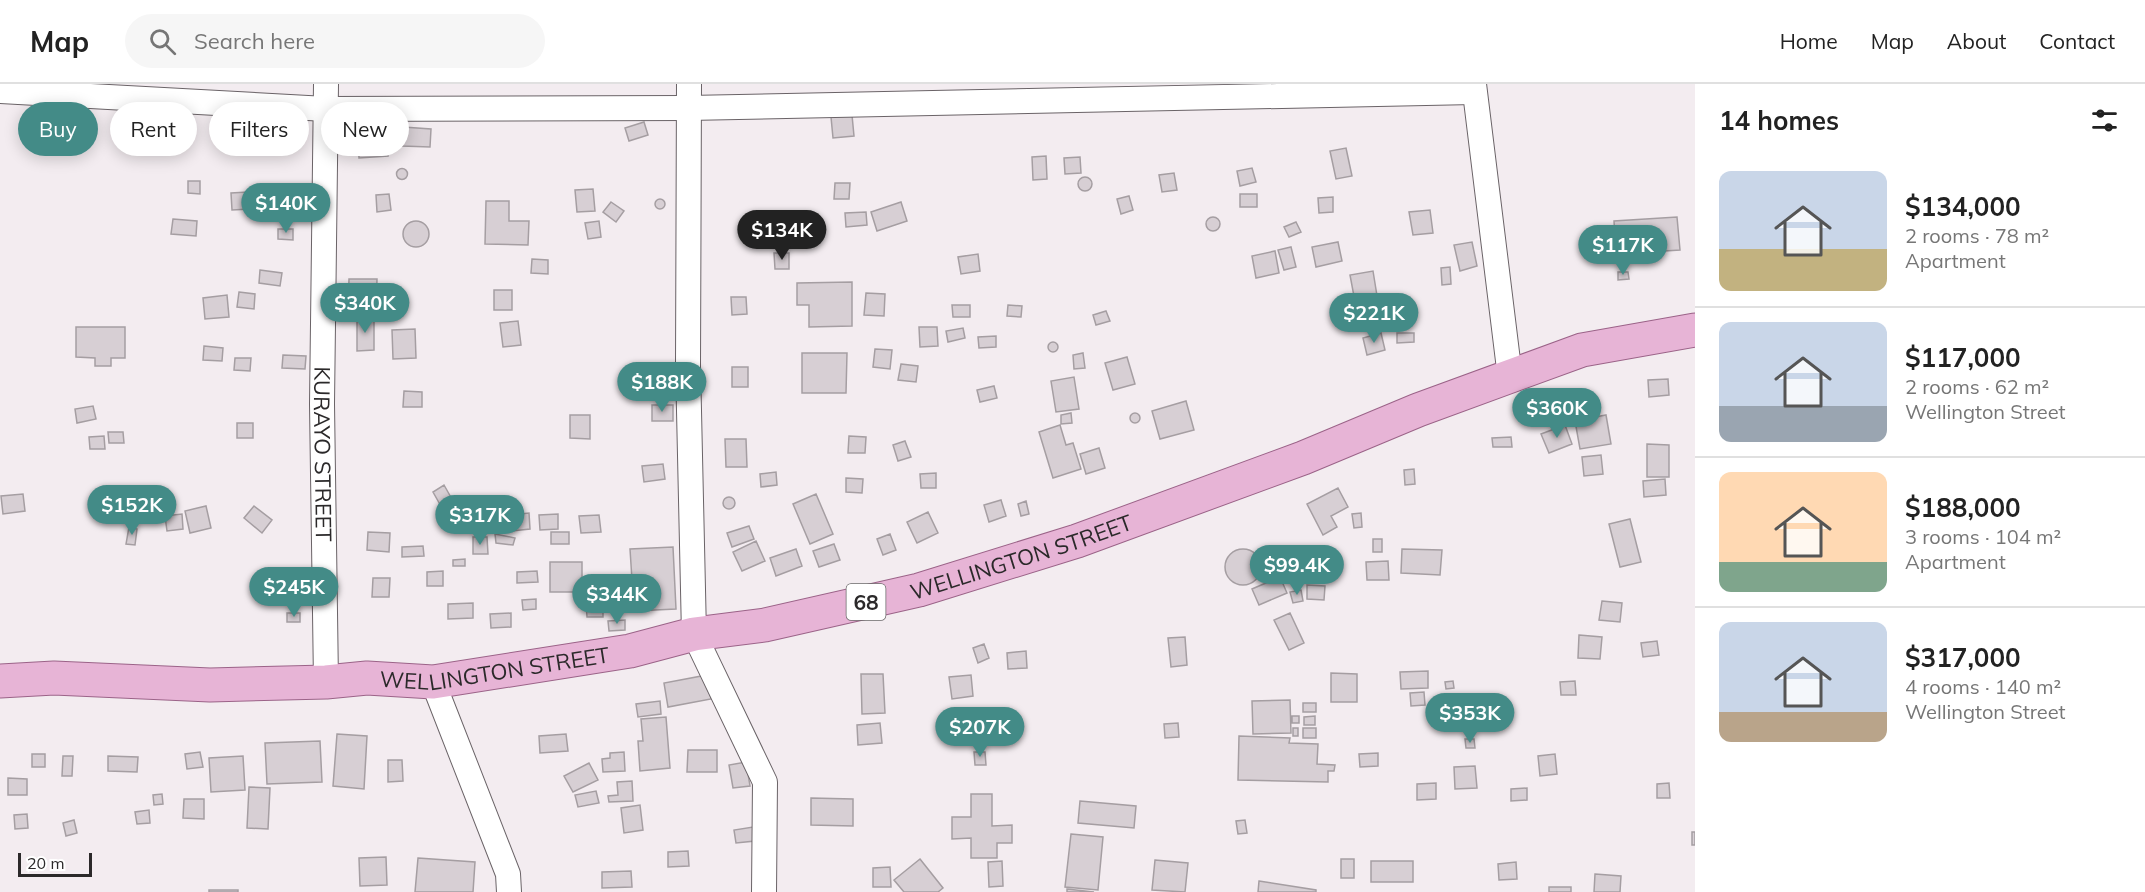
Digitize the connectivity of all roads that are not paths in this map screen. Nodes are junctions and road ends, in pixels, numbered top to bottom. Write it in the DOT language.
graph roads {
  1 [pos="326,84"];
  2 [pos="689,84"];
  3 [pos="1474,88"];
  4 [pos="0,91"];
  5 [pos="326,102"];
  6 [pos="688,108"];
  7 [pos="321,109"];
  8 [pos="409,109"];
  9 [pos="325,156"];
  10 [pos="1695,330"];
  11 [pos="1510,376"];
  12 [pos="694,634"];
  13 [pos="0,681"];
  14 [pos="326,682"];
  15 [pos="433,682"];
  16 [pos="509,892"];
  17 [pos="764,892"];
  1 -- 5 [label="street, KURAYO STREET"];
  2 -- 6 [label="street"];
  3 -- 6 [label="street"];
  3 -- 11 [label="street"];
  4 -- 7 [label="street"];
  6 -- 8 [label="street"];
  6 -- 12 [label="street"];
  9 -- 14 [label="street, KURAYO STREET"];
  10 -- 11 [label="main road, WELLINGTON STREET / 68"];
  11 -- 12 [label="main road, WELLINGTON STREET / 68"];
  12 -- 15 [label="main road, WELLINGTON STREET / 68"];
  12 -- 17 [label="street"];
  13 -- 14 [label="main road, WELLINGTON STREET / 68"];
  14 -- 15 [label="main road, WELLINGTON STREET / 68"];
  15 -- 16 [label="street"];
}
